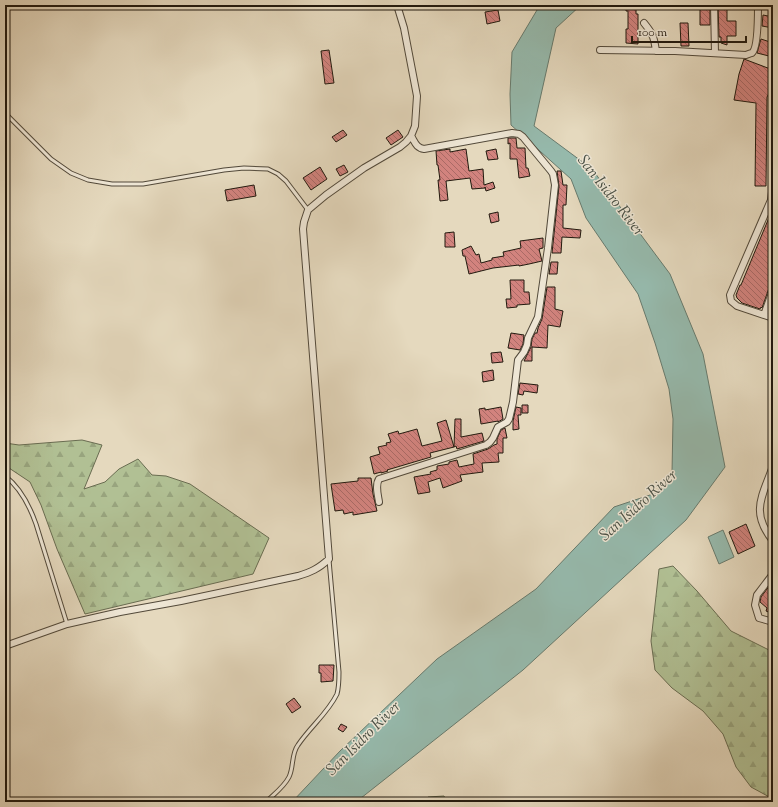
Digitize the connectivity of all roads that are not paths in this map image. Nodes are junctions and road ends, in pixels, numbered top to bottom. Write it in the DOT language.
graph roads {
  1 [pos="397,5"];
  2 [pos="714,5"];
  3 [pos="758,5"];
  4 [pos="644,23"];
  5 [pos="600,50"];
  6 [pos="656,51"];
  7 [pos="715,53"];
  8 [pos="5,113"];
  9 [pos="411,136"];
  10 [pos="773,184"];
  11 [pos="308,210"];
  12 [pos="773,290"];
  13 [pos="764,315"];
  14 [pos="773,318"];
  15 [pos="773,466"];
  16 [pos="5,476"];
  17 [pos="379,502"];
  18 [pos="773,541"];
  19 [pos="328,559"];
  20 [pos="773,574"];
  21 [pos="773,622"];
  22 [pos="67,624"];
  23 [pos="5,646"];
  24 [pos="266,802"];
  1 -- 9 [label="street"];
  2 -- 7 [label="street"];
  3 -- 7 [label="street"];
  4 -- 6 [label="street"];
  5 -- 6 [label="street"];
  6 -- 7 [label="street"];
  8 -- 11 [label="lane"];
  9 -- 11 [label="street"];
  9 -- 17 [label="street"];
  10 -- 13 [label="street"];
  11 -- 19 [label="street"];
  12 -- 13 [label="street"];
  13 -- 14 [label="street"];
  15 -- 18 [label="street"];
  16 -- 22 [label="lane"];
  19 -- 22 [label="street"];
  19 -- 24 [label="lane"];
  20 -- 21 [label="street"];
  22 -- 23 [label="street"];
}
